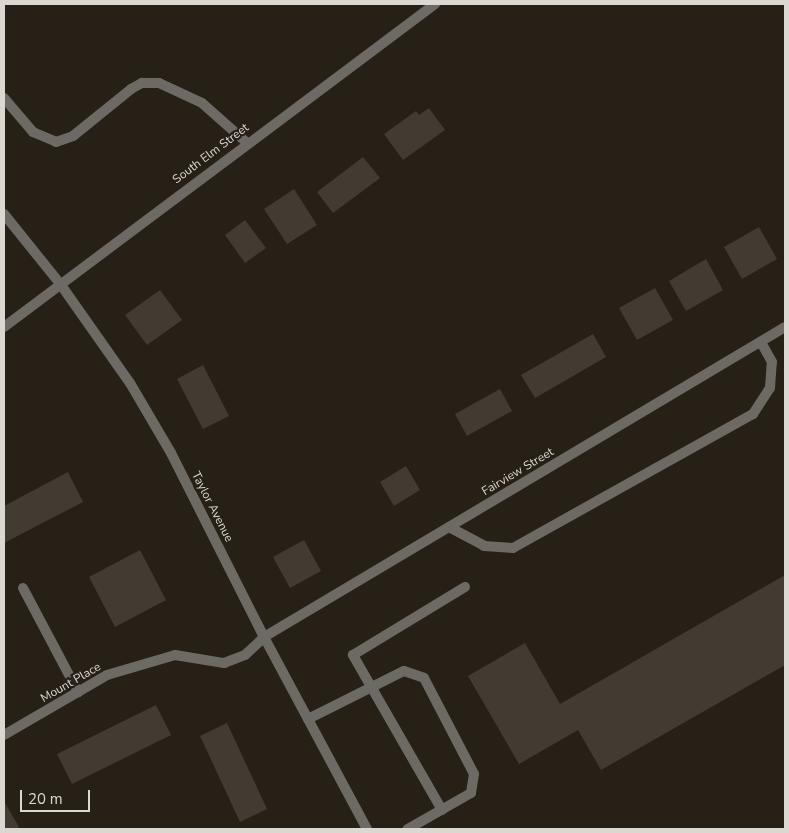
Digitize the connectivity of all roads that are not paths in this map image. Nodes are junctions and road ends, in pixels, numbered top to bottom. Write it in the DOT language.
graph roads {
  1 [pos="435,4"];
  2 [pos="4,98"];
  3 [pos="247,143"];
  4 [pos="4,214"];
  5 [pos="62,285"];
  6 [pos="4,327"];
  7 [pos="785,327"];
  8 [pos="761,342"];
  9 [pos="449,527"];
  10 [pos="23,588"];
  11 [pos="465,588"];
  12 [pos="264,637"];
  13 [pos="371,688"];
  14 [pos="78,692"];
  15 [pos="308,719"];
  16 [pos="4,735"];
  17 [pos="442,810"];
  18 [pos="368,829"];
  19 [pos="408,829"];
  1 -- 3 [label="street, South Elm Street"];
  2 -- 3 [label="street"];
  3 -- 5 [label="street, South Elm Street"];
  4 -- 5 [label="street, Taylor Avenue"];
  5 -- 6 [label="street, South Elm Street"];
  5 -- 12 [label="street, Taylor Avenue"];
  7 -- 8 [label="street, Fairview Street"];
  8 -- 9 [label="street, Fairview Street"];
  8 -- 9 [label="street"];
  9 -- 12 [label="street, Fairview Street"];
  10 -- 14 [label="street"];
  11 -- 13 [label="street"];
  12 -- 14 [label="street, Mount Place"];
  12 -- 15 [label="street, Taylor Avenue"];
  13 -- 15 [label="street"];
  13 -- 17 [label="street"];
  13 -- 17 [label="street"];
  14 -- 16 [label="street, Mount Place"];
  15 -- 18 [label="street, Taylor Avenue"];
  17 -- 19 [label="street"];
}
